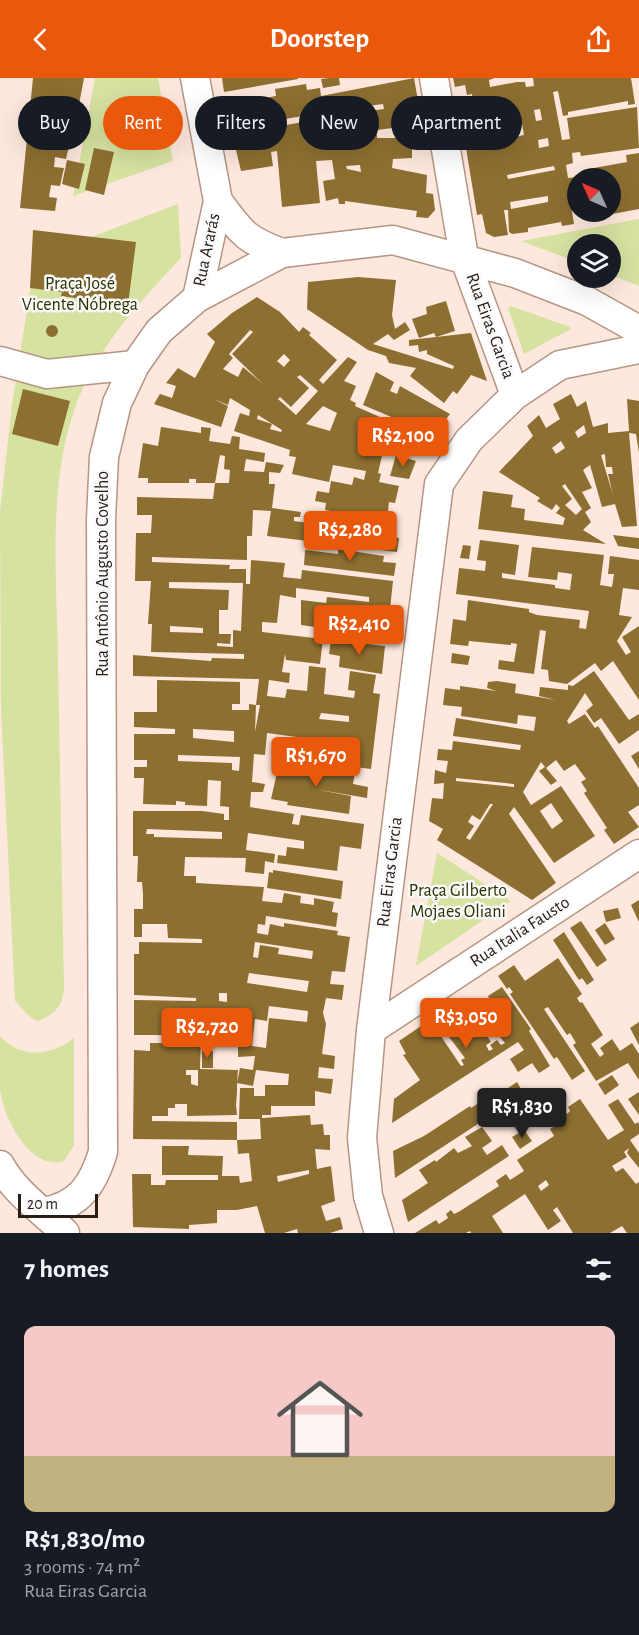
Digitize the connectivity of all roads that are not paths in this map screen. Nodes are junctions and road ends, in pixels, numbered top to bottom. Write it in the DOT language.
graph roads {
  1 [pos="195,78"];
  2 [pos="434,78"];
  3 [pos="218,201"];
  4 [pos="282,253"];
  5 [pos="464,257"];
  6 [pos="197,298"];
  7 [pos="639,330"];
  8 [pos="639,350"];
  9 [pos="0,361"];
  10 [pos="135,364"];
  11 [pos="515,395"];
  12 [pos="639,854"];
  13 [pos="371,1030"];
  14 [pos="0,1165"];
  15 [pos="44,1212"];
  16 [pos="65,1233"];
  17 [pos="379,1233"];
  1 -- 3 [label="street, Rua Ararás"];
  2 -- 5 [label="street, Rua Eiras Garcia"];
  3 -- 4 [label="street, Rua Ararás"];
  3 -- 6 [label="street, Rua Ararás"];
  4 -- 5 [label="street, Rua Antônio Augusto Covelho"];
  4 -- 6 [label="street, Rua Antônio Augusto Covelho"];
  5 -- 7 [label="street, Rua Antônio Augusto Covelho"];
  5 -- 11 [label="street, Rua Eiras Garcia"];
  6 -- 10 [label="street, Rua Antônio Augusto Covelho"];
  8 -- 11 [label="street, Rua Eiras Garcia"];
  9 -- 10 [label="street"];
  10 -- 15 [label="street, Rua Antônio Augusto Covelho"];
  11 -- 13 [label="street, Rua Eiras Garcia"];
  12 -- 13 [label="street, Rua Italia Fausto"];
  13 -- 17 [label="street, Rua Eiras Garcia"];
  14 -- 15 [label="street"];
  15 -- 16 [label="street"];
}
